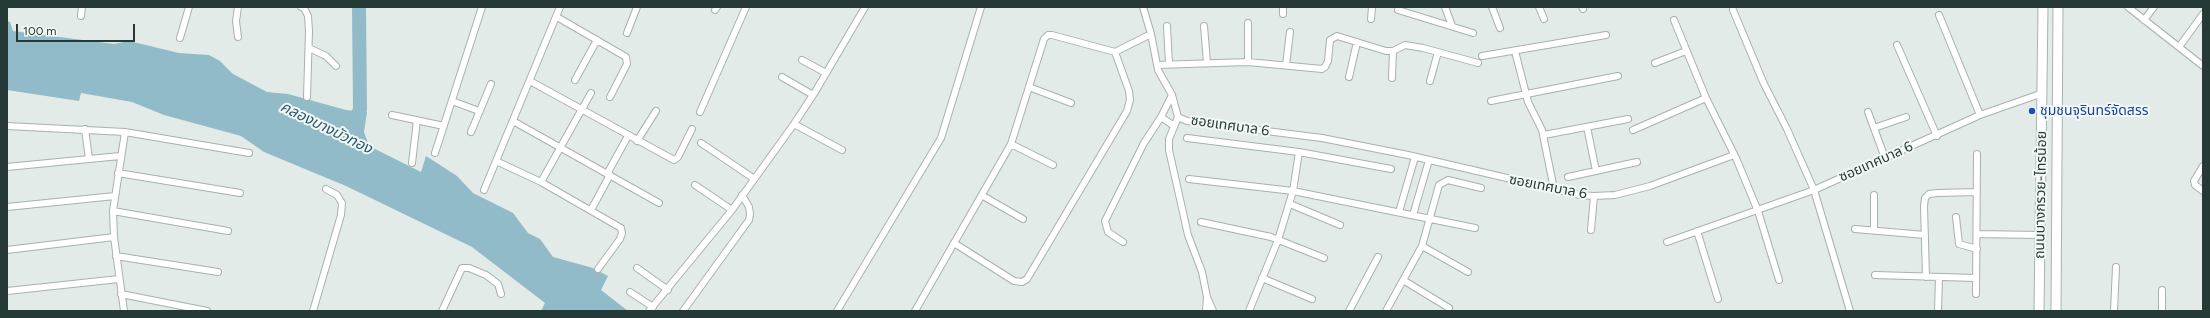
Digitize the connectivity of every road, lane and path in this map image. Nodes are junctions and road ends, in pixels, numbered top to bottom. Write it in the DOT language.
graph roads {
  1 [pos="82,7"];
  2 [pos="189,7"];
  3 [pos="238,7"];
  4 [pos="301,7"];
  5 [pos="482,7"];
  6 [pos="560,7"];
  7 [pos="637,7"];
  8 [pos="746,7"];
  9 [pos="865,7"];
  10 [pos="981,7"];
  11 [pos="1143,7"];
  12 [pos="1283,7"];
  13 [pos="1372,7"];
  14 [pos="1445,7"];
  15 [pos="1492,7"];
  16 [pos="1539,7"];
  17 [pos="2128,7"];
  18 [pos="2154,7"];
  19 [pos="2043,8"];
  20 [pos="2058,8"];
  21 [pos="1398,10"];
  22 [pos="1733,10"];
  23 [pos="1283,14"];
  24 [pos="2203,14"];
  25 [pos="1939,15"];
  26 [pos="82,16"];
  27 [pos="556,17"];
  28 [pos="1371,19"];
  29 [pos="1544,19"];
  30 [pos="1674,20"];
  31 [pos="2144,20"];
  32 [pos="1248,23"];
  33 [pos="1167,26"];
  34 [pos="1204,26"];
  35 [pos="1452,26"];
  36 [pos="1500,28"];
  37 [pos="1290,32"];
  38 [pos="627,33"];
  39 [pos="1473,33"];
  40 [pos="1151,34"];
  41 [pos="1606,35"];
  42 [pos="238,37"];
  43 [pos="180,38"];
  44 [pos="597,40"];
  45 [pos="1357,42"];
  46 [pos="1898,45"];
  47 [pos="2179,47"];
  48 [pos="309,48"];
  49 [pos="1686,50"];
  50 [pos="1393,51"];
  51 [pos="1515,51"];
  52 [pos="1115,52"];
  53 [pos="1438,52"];
  54 [pos="1482,56"];
  55 [pos="802,60"];
  56 [pos="1248,62"];
  57 [pos="1207,63"];
  58 [pos="1478,63"];
  59 [pos="1656,63"];
  60 [pos="1169,64"];
  61 [pos="1157,65"];
  62 [pos="1286,65"];
  63 [pos="336,66"];
  64 [pos="2203,66"];
  65 [pos="826,73"];
  66 [pos="1618,76"];
  67 [pos="782,77"];
  68 [pos="1349,77"];
  69 [pos="1392,78"];
  70 [pos="575,80"];
  71 [pos="530,81"];
  72 [pos="1430,81"];
  73 [pos="491,84"];
  74 [pos="1029,87"];
  75 [pos="591,93"];
  76 [pos="2043,93"];
  77 [pos="1525,94"];
  78 [pos="813,95"];
  79 [pos="1172,95"];
  80 [pos="307,97"];
  81 [pos="610,97"];
  82 [pos="1706,98"];
  83 [pos="452,101"];
  84 [pos="1491,101"];
  85 [pos="1071,103"];
  86 [pos="581,109"];
  87 [pos="480,111"];
  88 [pos="656,111"];
  89 [pos="700,112"];
  90 [pos="1868,112"];
  91 [pos="392,115"];
  92 [pos="1980,115"];
  93 [pos="1161,117"];
  94 [pos="1178,117"];
  95 [pos="1906,117"];
  96 [pos="1628,118"];
  97 [pos="417,120"];
  98 [pos="513,121"];
  99 [pos="794,124"];
  100 [pos="7,126"];
  101 [pos="444,126"];
  102 [pos="1174,126"];
  103 [pos="1587,126"];
  104 [pos="1874,128"];
  105 [pos="85,129"];
  106 [pos="692,129"];
  107 [pos="1633,130"];
  108 [pos="125,132"];
  109 [pos="471,132"];
  110 [pos="1544,135"];
  111 [pos="628,136"];
  112 [pos="1937,136"];
  113 [pos="1187,138"];
  114 [pos="637,141"];
  115 [pos="701,143"];
  116 [pos="1011,144"];
  117 [pos="560,146"];
  118 [pos="842,150"];
  119 [pos="1299,152"];
  120 [pos="249,153"];
  121 [pos="435,153"];
  122 [pos="1978,154"];
  123 [pos="1734,155"];
  124 [pos="120,156"];
  125 [pos="1415,157"];
  126 [pos="1885,158"];
  127 [pos="89,159"];
  128 [pos="496,160"];
  129 [pos="1429,160"];
  130 [pos="1637,162"];
  131 [pos="412,163"];
  132 [pos="1053,165"];
  133 [pos="2203,166"];
  134 [pos="7,167"];
  135 [pos="1391,169"];
  136 [pos="1596,171"];
  137 [pos="118,173"];
  138 [pos="609,174"];
  139 [pos="1568,177"];
  140 [pos="754,178"];
  141 [pos="1189,179"];
  142 [pos="540,182"];
  143 [pos="695,185"];
  144 [pos="1481,188"];
  145 [pos="326,189"];
  146 [pos="1554,189"];
  147 [pos="484,190"];
  148 [pos="1814,190"];
  149 [pos="1294,191"];
  150 [pos="2203,191"];
  151 [pos="1977,192"];
  152 [pos="240,193"];
  153 [pos="742,195"];
  154 [pos="1874,195"];
  155 [pos="115,196"];
  156 [pos="983,196"];
  157 [pos="1594,196"];
  158 [pos="659,203"];
  159 [pos="1290,204"];
  160 [pos="7,207"];
  161 [pos="591,210"];
  162 [pos="732,210"];
  163 [pos="113,211"];
  164 [pos="1758,211"];
  165 [pos="1399,212"];
  166 [pos="1413,215"];
  167 [pos="1429,218"];
  168 [pos="1956,218"];
  169 [pos="1023,219"];
  170 [pos="1201,222"];
  171 [pos="1340,225"];
  172 [pos="1476,228"];
  173 [pos="1855,229"];
  174 [pos="1591,230"];
  175 [pos="1874,230"];
  176 [pos="228,231"];
  177 [pos="1697,231"];
  178 [pos="1977,234"];
  179 [pos="1925,235"];
  180 [pos="2039,235"];
  181 [pos="114,237"];
  182 [pos="1278,240"];
  183 [pos="1123,242"];
  184 [pos="1667,242"];
  185 [pos="954,243"];
  186 [pos="1422,246"];
  187 [pos="1977,249"];
  188 [pos="7,250"];
  189 [pos="116,256"];
  190 [pos="1378,257"];
  191 [pos="1324,258"];
  192 [pos="2116,267"];
  193 [pos="637,268"];
  194 [pos="598,269"];
  195 [pos="218,272"];
  196 [pos="1468,272"];
  197 [pos="1875,275"];
  198 [pos="1926,277"];
  199 [pos="1939,277"];
  200 [pos="1262,278"];
  201 [pos="1976,278"];
  202 [pos="119,279"];
  203 [pos="1403,280"];
  204 [pos="1779,280"];
  205 [pos="668,290"];
  206 [pos="2162,290"];
  207 [pos="7,291"];
  208 [pos="630,292"];
  209 [pos="121,294"];
  210 [pos="501,294"];
  211 [pos="1976,294"];
  212 [pos="1207,297"];
  213 [pos="1312,299"];
  214 [pos="1718,300"];
  215 [pos="1449,308"];
  216 [pos="651,309"];
  217 [pos="124,311"];
  218 [pos="207,311"];
  219 [pos="313,311"];
  220 [pos="442,311"];
  221 [pos="683,311"];
  222 [pos="837,311"];
  223 [pos="915,311"];
  224 [pos="1206,311"];
  225 [pos="1213,311"];
  226 [pos="1249,311"];
  227 [pos="1349,311"];
  228 [pos="1386,311"];
  229 [pos="1850,311"];
  230 [pos="1938,311"];
  231 [pos="2039,311"];
  232 [pos="2056,311"];
  233 [pos="2114,311"];
  234 [pos="2162,311"];
  1 -- 26 [label="street"];
  2 -- 43 [label="street"];
  3 -- 42 [label="street"];
  4 -- 48 [label="street"];
  5 -- 83 [label="street"];
  6 -- 27 [label="street"];
  7 -- 38 [label="street"];
  8 -- 89 [label="street"];
  9 -- 65 [label="street"];
  10 -- 222 [label="street"];
  11 -- 40 [label="street, ซอยเทศบาล 6"];
  12 -- 23 [label="street"];
  13 -- 28 [label="street"];
  14 -- 35 [label="street"];
  15 -- 36 [label="street"];
  16 -- 29 [label="street"];
  17 -- 31 [label="street"];
  18 -- 31 [label="street"];
  19 -- 20 [label="main road"];
  19 -- 76 [label="main road, ถนนบางกรวย-ไทรน้อย"];
  20 -- 232 [label="main road, ถนนบางกรวย-ไทรน้อย"];
  21 -- 35 [label="street"];
  22 -- 148 [label="street"];
  24 -- 47 [label="street"];
  25 -- 92 [label="street"];
  27 -- 44 [label="street"];
  27 -- 71 [label="street"];
  30 -- 49 [label="street"];
  31 -- 47 [label="street"];
  32 -- 56 [label="street"];
  33 -- 60 [label="street"];
  34 -- 57 [label="street"];
  35 -- 39 [label="street"];
  37 -- 62 [label="street"];
  40 -- 52 [label="street"];
  40 -- 61 [label="street, ซอยเทศบาล 6"];
  41 -- 51 [label="street"];
  44 -- 70 [label="street"];
  44 -- 81 [label="street"];
  45 -- 50 [label="street"];
  45 -- 62 [label="street"];
  45 -- 68 [label="street"];
  46 -- 112 [label="street"];
  47 -- 64 [label="street"];
  48 -- 63 [label="street"];
  48 -- 80 [label="street"];
  49 -- 59 [label="street"];
  49 -- 82 [label="street"];
  50 -- 53 [label="street"];
  50 -- 69 [label="street"];
  51 -- 54 [label="street"];
  51 -- 77 [label="street"];
  52 -- 74 [label="street"];
  52 -- 185 [label="street"];
  53 -- 58 [label="street"];
  53 -- 72 [label="street"];
  55 -- 65 [label="street"];
  56 -- 57 [label="street"];
  56 -- 62 [label="street"];
  57 -- 60 [label="street"];
  60 -- 61 [label="street"];
  61 -- 79 [label="street, ซอยเทศบาล 6"];
  65 -- 78 [label="street"];
  66 -- 77 [label="street"];
  67 -- 78 [label="street"];
  71 -- 86 [label="street"];
  71 -- 98 [label="street"];
  73 -- 87 [label="street"];
  74 -- 85 [label="street"];
  74 -- 116 [label="street"];
  75 -- 86 [label="street"];
  76 -- 92 [label="street, ซอยเทศบาล 6"];
  76 -- 180 [label="main road, ถนนบางกรวย-ไทรน้อย"];
  77 -- 84 [label="street"];
  77 -- 110 [label="street"];
  78 -- 99 [label="street"];
  79 -- 93 [label="street"];
  79 -- 94 [label="street, ซอยเทศบาล 6"];
  82 -- 107 [label="street"];
  82 -- 123 [label="street"];
  83 -- 87 [label="street"];
  83 -- 101 [label="street"];
  86 -- 111 [label="street"];
  86 -- 117 [label="street"];
  87 -- 109 [label="street"];
  88 -- 114 [label="street"];
  90 -- 104 [label="street"];
  91 -- 97 [label="street"];
  92 -- 112 [label="street, ซอยเทศบาล 6"];
  93 -- 102 [label="street"];
  93 -- 183 [label="street"];
  94 -- 102 [label="street"];
  94 -- 125 [label="street, ซอยเทศบาล 6"];
  95 -- 104 [label="street"];
  96 -- 103 [label="street"];
  97 -- 101 [label="street"];
  97 -- 131 [label="street"];
  98 -- 117 [label="street"];
  98 -- 128 [label="street"];
  99 -- 118 [label="street"];
  99 -- 140 [label="street"];
  100 -- 105 [label="street"];
  101 -- 121 [label="street"];
  102 -- 212 [label="street"];
  103 -- 110 [label="street"];
  103 -- 136 [label="street"];
  104 -- 126 [label="street"];
  105 -- 108 [label="street"];
  105 -- 127 [label="street"];
  106 -- 114 [label="street"];
  108 -- 120 [label="street"];
  108 -- 124 [label="street"];
  110 -- 146 [label="street"];
  111 -- 114 [label="street"];
  111 -- 138 [label="street"];
  112 -- 126 [label="street, ซอยเทศบาล 6"];
  113 -- 119 [label="street"];
  115 -- 140 [label="street"];
  116 -- 132 [label="street"];
  116 -- 156 [label="street"];
  117 -- 138 [label="street"];
  117 -- 142 [label="street"];
  119 -- 135 [label="street"];
  119 -- 149 [label="street"];
  122 -- 151 [label="street"];
  123 -- 157 [label="street, ซอยเทศบาล 6"];
  123 -- 164 [label="street"];
  124 -- 127 [label="street"];
  124 -- 137 [label="street"];
  125 -- 129 [label="street, ซอยเทศบาล 6"];
  125 -- 165 [label="street"];
  126 -- 148 [label="street, ซอยเทศบาล 6"];
  127 -- 134 [label="street"];
  128 -- 142 [label="street"];
  128 -- 147 [label="street"];
  129 -- 146 [label="street, ซอยเทศบาล 6"];
  129 -- 166 [label="street"];
  130 -- 136 [label="street"];
  133 -- 150 [label="street"];
  136 -- 139 [label="street"];
  137 -- 152 [label="street"];
  137 -- 155 [label="street"];
  138 -- 158 [label="street"];
  138 -- 161 [label="street"];
  140 -- 153 [label="street"];
  141 -- 149 [label="street"];
  142 -- 161 [label="street"];
  143 -- 162 [label="street"];
  144 -- 167 [label="street"];
  145 -- 219 [label="street"];
  146 -- 157 [label="street, ซอยเทศบาล 6"];
  148 -- 164 [label="street, ซอยเทศบาล 6"];
  148 -- 229 [label="street"];
  149 -- 159 [label="street"];
  149 -- 165 [label="street"];
  151 -- 178 [label="street"];
  151 -- 179 [label="street"];
  153 -- 162 [label="street"];
  153 -- 221 [label="street"];
  154 -- 175 [label="street"];
  155 -- 160 [label="street"];
  155 -- 163 [label="street"];
  156 -- 169 [label="street"];
  156 -- 185 [label="street"];
  157 -- 174 [label="street"];
  159 -- 171 [label="street"];
  159 -- 182 [label="street"];
  161 -- 194 [label="street"];
  162 -- 205 [label="street"];
  163 -- 176 [label="street"];
  163 -- 181 [label="street"];
  164 -- 177 [label="street, ซอยเทศบาล 6"];
  164 -- 204 [label="street"];
  165 -- 166 [label="street"];
  166 -- 167 [label="street"];
  167 -- 172 [label="street"];
  167 -- 186 [label="street"];
  168 -- 187 [label="street"];
  170 -- 182 [label="street"];
  173 -- 175 [label="street"];
  175 -- 179 [label="street"];
  177 -- 184 [label="street, ซอยเทศบาล 6"];
  177 -- 214 [label="street"];
  178 -- 180 [label="street"];
  178 -- 187 [label="street"];
  179 -- 198 [label="street"];
  180 -- 231 [label="main road, ถนนบางกรวย-ไทรน้อย"];
  181 -- 188 [label="street"];
  181 -- 189 [label="street"];
  182 -- 191 [label="street"];
  182 -- 200 [label="street"];
  185 -- 223 [label="street"];
  186 -- 196 [label="street"];
  186 -- 203 [label="street"];
  187 -- 201 [label="street"];
  189 -- 195 [label="street"];
  189 -- 202 [label="street"];
  190 -- 227 [label="street"];
  192 -- 233 [label="street"];
  193 -- 205 [label="street"];
  197 -- 198 [label="street"];
  198 -- 199 [label="street"];
  199 -- 201 [label="street"];
  199 -- 230 [label="street"];
  200 -- 213 [label="street"];
  200 -- 226 [label="street"];
  201 -- 211 [label="street"];
  202 -- 207 [label="street"];
  202 -- 209 [label="street"];
  203 -- 215 [label="street"];
  203 -- 228 [label="street"];
  205 -- 216 [label="street"];
  206 -- 234 [label="street"];
  208 -- 216 [label="street"];
  209 -- 217 [label="street"];
  209 -- 218 [label="street"];
  210 -- 220 [label="street"];
  212 -- 224 [label="street"];
  212 -- 225 [label="street"];
}
